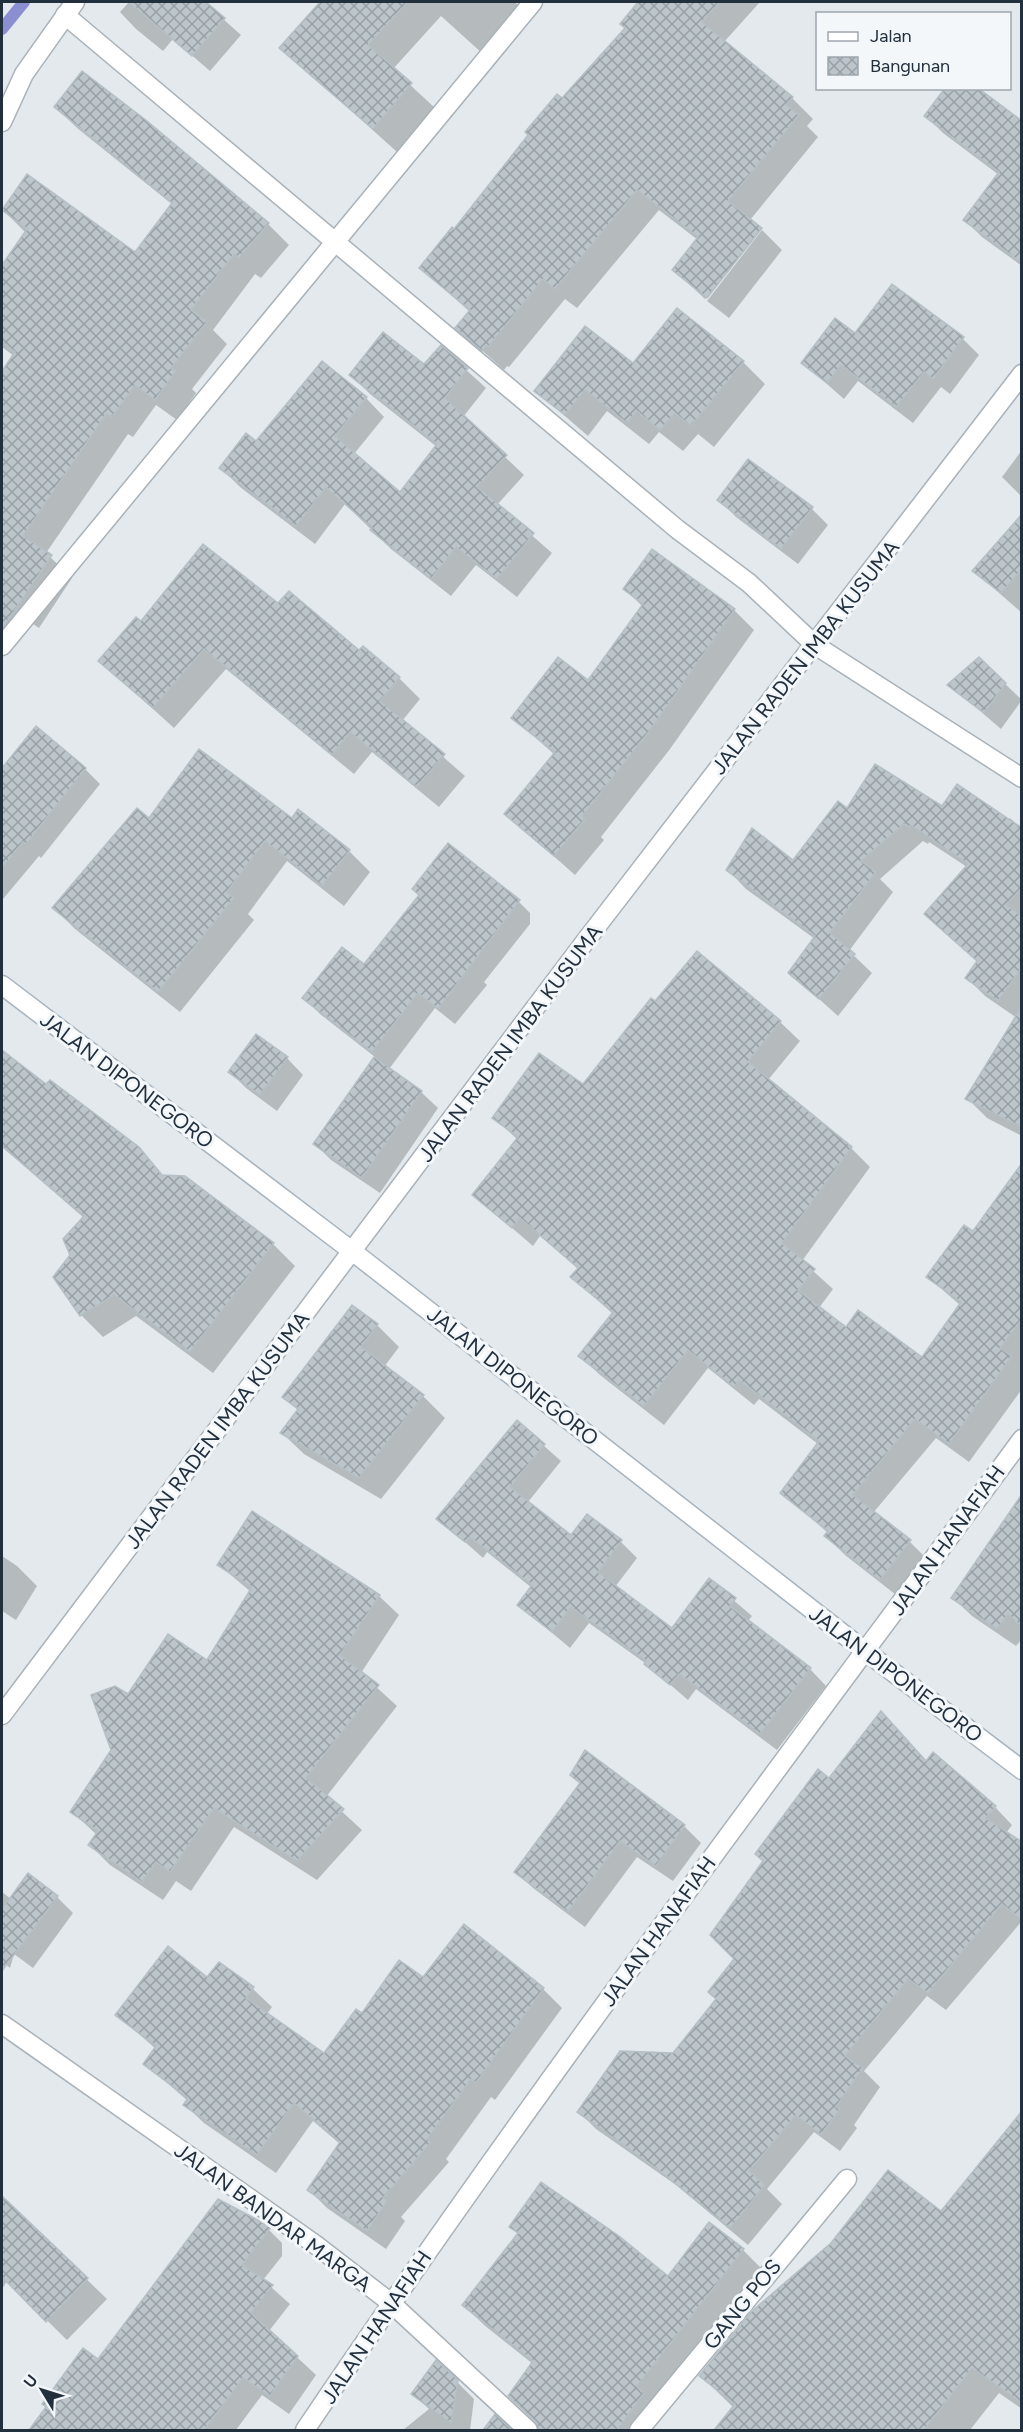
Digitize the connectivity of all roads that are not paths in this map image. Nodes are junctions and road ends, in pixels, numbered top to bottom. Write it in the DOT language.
graph roads {
  1 [pos="533,2"];
  2 [pos="70,8"];
  3 [pos="2,122"];
  4 [pos="334,241"];
  5 [pos="1022,374"];
  6 [pos="815,645"];
  7 [pos="2,646"];
  8 [pos="1022,778"];
  9 [pos="2,985"];
  10 [pos="352,1251"];
  11 [pos="1022,1439"];
  12 [pos="865,1651"];
  13 [pos="2,1715"];
  14 [pos="1022,1770"];
  15 [pos="2,2024"];
  16 [pos="847,2180"];
  17 [pos="391,2303"];
  18 [pos="305,2430"];
  19 [pos="528,2430"];
  20 [pos="639,2430"];
  1 -- 4 [label="street"];
  2 -- 3 [label="street"];
  2 -- 4 [label="street"];
  4 -- 6 [label="street"];
  4 -- 7 [label="street"];
  5 -- 6 [label="street, JALAN RADEN IMBA KUSUMA"];
  6 -- 8 [label="street"];
  6 -- 10 [label="street, JALAN RADEN IMBA KUSUMA"];
  9 -- 10 [label="street, JALAN DIPONEGORO"];
  10 -- 12 [label="street, JALAN DIPONEGORO"];
  10 -- 13 [label="street, JALAN RADEN IMBA KUSUMA"];
  11 -- 12 [label="street, JALAN HANAFIAH"];
  12 -- 14 [label="street, JALAN DIPONEGORO"];
  12 -- 17 [label="street, JALAN HANAFIAH"];
  15 -- 17 [label="street, JALAN BANDAR MARGA"];
  16 -- 20 [label="street, GANG POS"];
  17 -- 18 [label="street, JALAN HANAFIAH"];
  17 -- 19 [label="street, JALAN BANDAR MARGA"];
}
